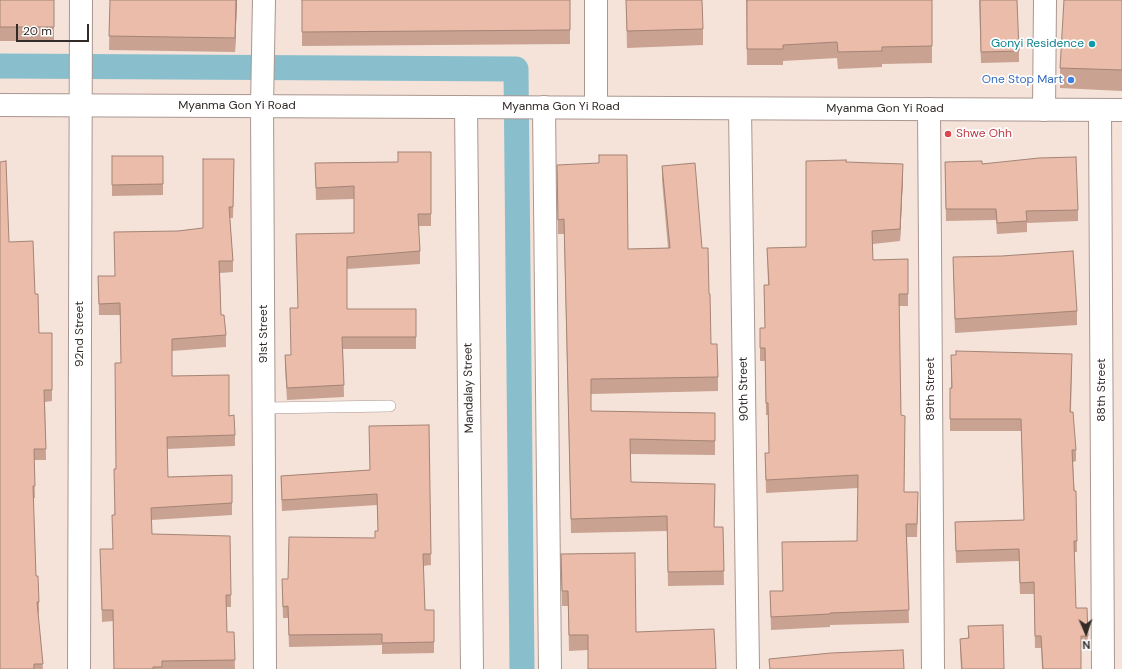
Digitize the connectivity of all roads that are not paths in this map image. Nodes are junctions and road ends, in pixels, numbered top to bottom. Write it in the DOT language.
graph roads {
  1 [pos="81,0"];
  2 [pos="264,0"];
  3 [pos="596,0"];
  4 [pos="1045,0"];
  5 [pos="0,105"];
  6 [pos="80,106"];
  7 [pos="262,106"];
  8 [pos="466,107"];
  9 [pos="544,107"];
  10 [pos="596,107"];
  11 [pos="740,109"];
  12 [pos="929,109"];
  13 [pos="1044,110"];
  14 [pos="1100,110"];
  15 [pos="1122,110"];
  16 [pos="390,406"];
  17 [pos="264,408"];
  18 [pos="79,669"];
  19 [pos="265,669"];
  20 [pos="472,669"];
  21 [pos="550,669"];
  22 [pos="748,669"];
  23 [pos="932,669"];
  24 [pos="1103,669"];
  1 -- 6 [label="street, 92nd Street"];
  2 -- 7 [label="street, 91st Street"];
  3 -- 10 [label="street"];
  4 -- 13 [label="street"];
  5 -- 6 [label="street, Myanma Gon Yi Road"];
  6 -- 7 [label="street, Myanma Gon Yi Road"];
  6 -- 18 [label="street, 92nd Street"];
  7 -- 8 [label="street, Myanma Gon Yi Road"];
  7 -- 17 [label="street, 91st Street"];
  8 -- 9 [label="street, Myanma Gon Yi Road"];
  8 -- 20 [label="street, Mandalay Street"];
  9 -- 10 [label="street, Myanma Gon Yi Road"];
  9 -- 21 [label="street"];
  10 -- 11 [label="street, Myanma Gon Yi Road"];
  11 -- 12 [label="street, Myanma Gon Yi Road"];
  11 -- 22 [label="street, 90th Street"];
  12 -- 13 [label="street, Myanma Gon Yi Road"];
  12 -- 23 [label="street, 89th Street"];
  13 -- 14 [label="street, Myanma Gon Yi Road"];
  14 -- 15 [label="street, Myanma Gon Yi Road"];
  14 -- 24 [label="street, 88th Street"];
  16 -- 17 [label="lane"];
  17 -- 19 [label="street, 91st Street"];
}
